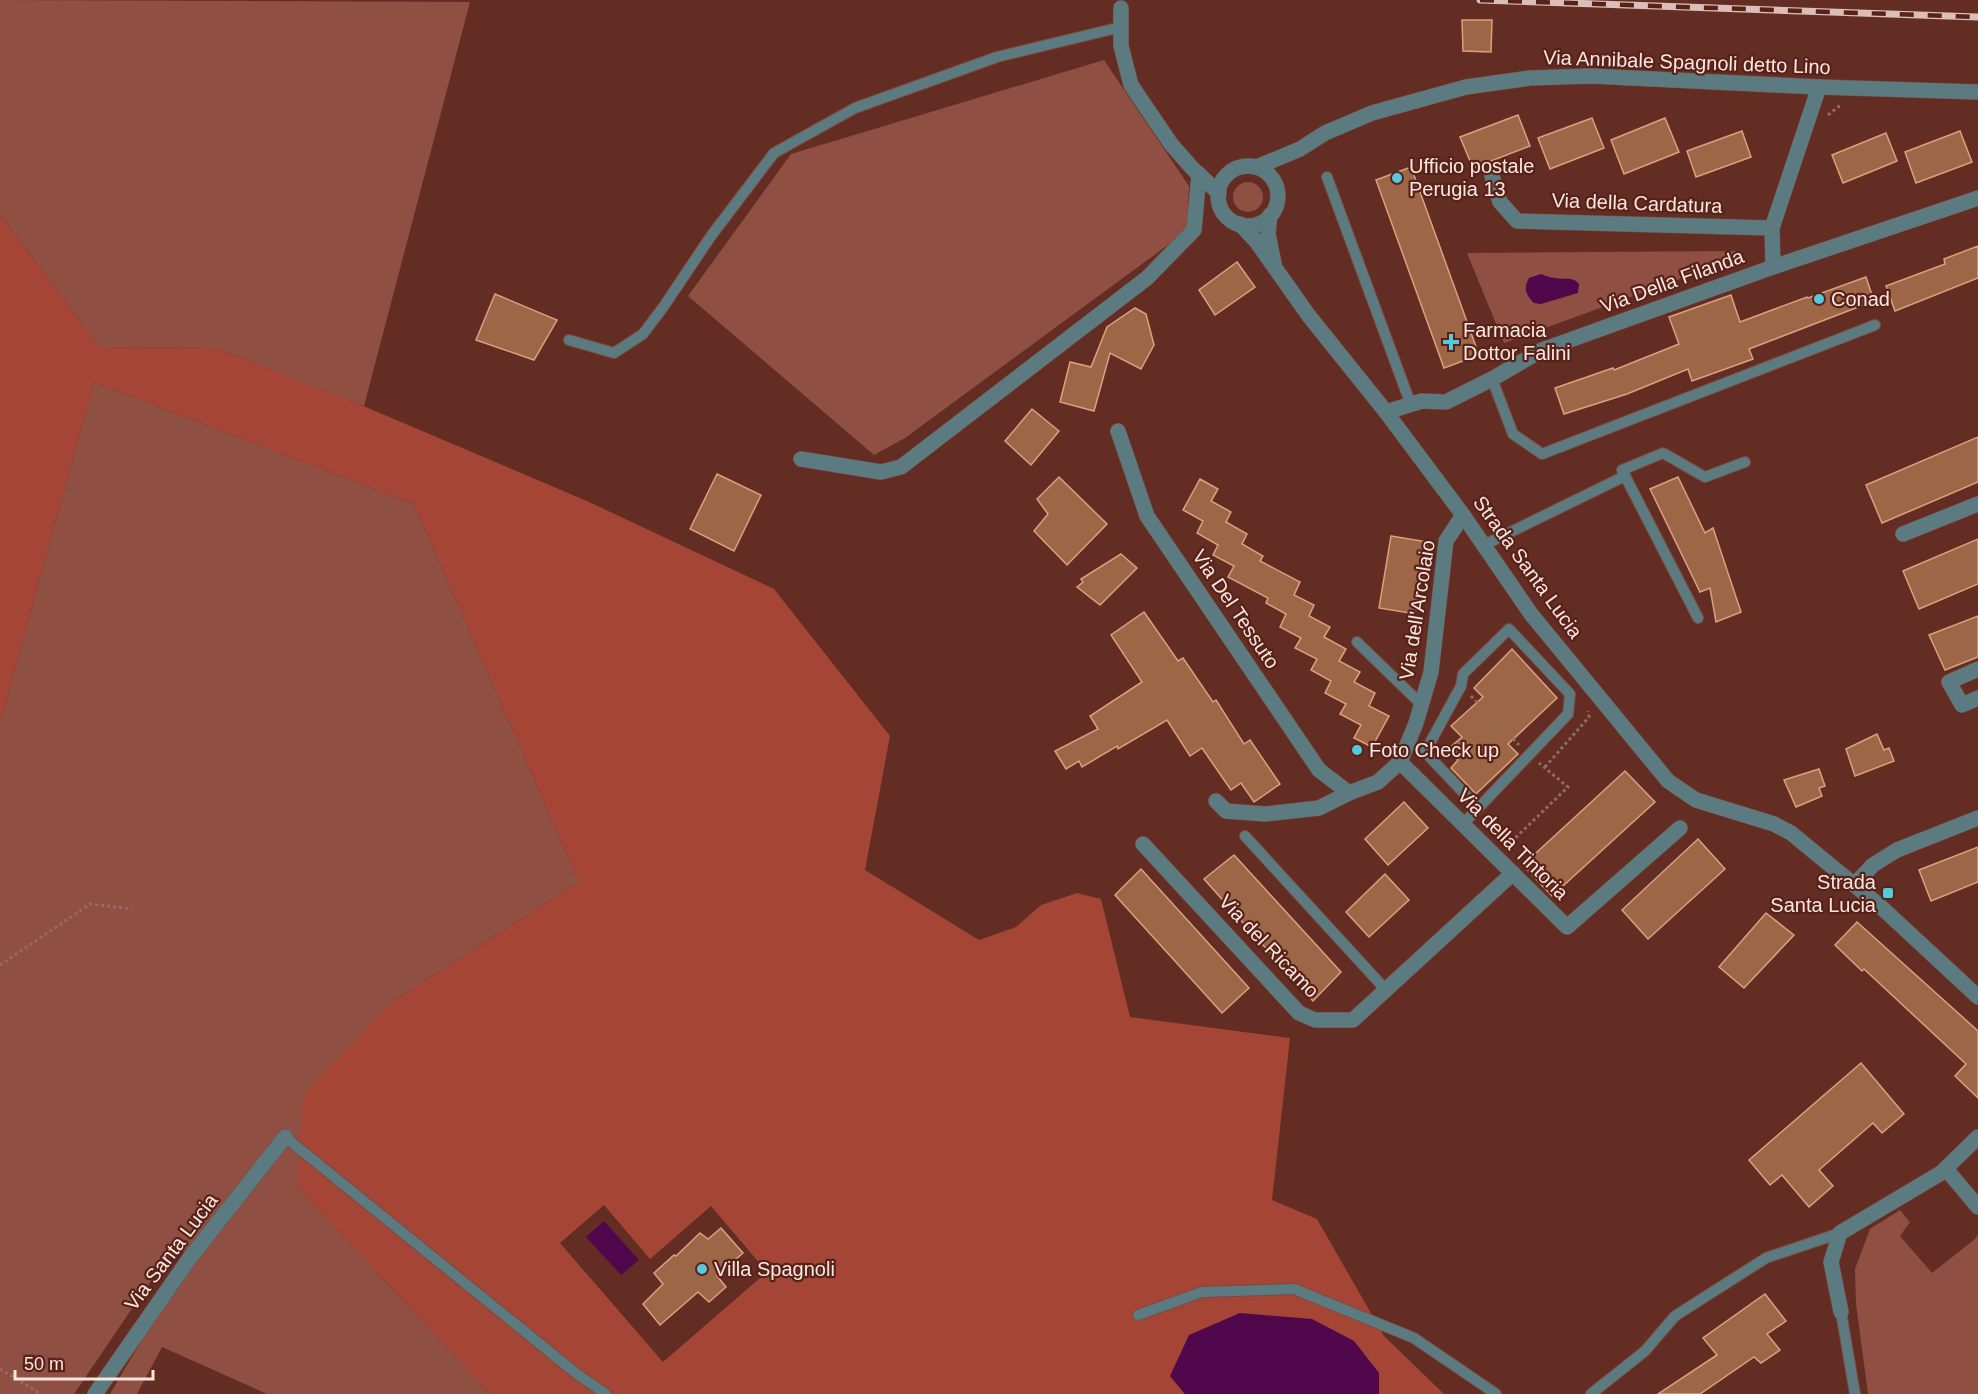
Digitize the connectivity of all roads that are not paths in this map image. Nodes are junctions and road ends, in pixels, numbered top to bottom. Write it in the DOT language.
graph roads {
  1 [pos="1121,8"];
  2 [pos="1121,27"];
  3 [pos="1819,87"];
  4 [pos="1978,92"];
  5 [pos="1300,149"];
  6 [pos="1257,167"];
  7 [pos="1199,174"];
  8 [pos="1492,176"];
  9 [pos="1327,177"];
  10 [pos="1276,185"];
  11 [pos="1219,193"];
  12 [pos="1978,198"];
  13 [pos="1270,215"];
  14 [pos="1240,224"];
  15 [pos="1772,228"];
  16 [pos="1773,267"];
  17 [pos="1276,272"];
  18 [pos="1875,325"];
  19 [pos="569,340"];
  20 [pos="1492,379"];
  21 [pos="1411,405"];
  22 [pos="1386,412"];
  23 [pos="1118,431"];
  24 [pos="801,459"];
  25 [pos="1745,462"];
  26 [pos="1625,476"];
  27 [pos="1978,504"];
  28 [pos="1463,515"];
  29 [pos="1903,534"];
  30 [pos="1484,545"];
  31 [pos="1698,618"];
  32 [pos="1357,642"];
  33 [pos="1978,669"];
  34 [pos="1978,698"];
  35 [pos="1422,705"];
  36 [pos="1400,762"];
  37 [pos="1349,793"];
  38 [pos="1216,801"];
  39 [pos="1478,808"];
  40 [pos="1978,818"];
  41 [pos="1463,824"];
  42 [pos="1680,828"];
  43 [pos="1245,837"];
  44 [pos="1143,844"];
  45 [pos="1513,873"];
  46 [pos="1855,884"];
  47 [pos="1386,990"];
  48 [pos="1975,991"];
  49 [pos="285,1137"];
  50 [pos="1978,1137"];
  51 [pos="1946,1169"];
  52 [pos="1978,1207"];
  53 [pos="1840,1233"];
  54 [pos="1841,1312"];
  55 [pos="1138,1315"];
  56 [pos="94,1394"];
  57 [pos="606,1394"];
  58 [pos="1496,1394"];
  59 [pos="1591,1394"];
  60 [pos="1856,1394"];
  1 -- 2 [label="street"];
  2 -- 7 [label="street"];
  2 -- 19 [label="lane"];
  3 -- 4 [label="street, Via Annibale Spagnoli detto Lino"];
  3 -- 5 [label="street, Via Annibale Spagnoli detto Lino"];
  3 -- 15 [label="street"];
  5 -- 6 [label="street, Via Annibale Spagnoli detto Lino"];
  5 -- 10 [label="street, Via Annibale Spagnoli detto Lino"];
  6 -- 10 [label="street"];
  6 -- 11 [label="street"];
  7 -- 11 [label="street"];
  7 -- 24 [label="street"];
  8 -- 15 [label="street, Via della Cardatura"];
  9 -- 21 [label="lane"];
  10 -- 13 [label="street"];
  11 -- 14 [label="street"];
  12 -- 16 [label="street, Via Della Filanda"];
  13 -- 14 [label="street"];
  13 -- 17 [label="street, Strada Santa Lucia"];
  14 -- 17 [label="street, Strada Santa Lucia"];
  15 -- 16 [label="street"];
  16 -- 20 [label="street, Via Della Filanda"];
  17 -- 22 [label="street, Strada Santa Lucia"];
  18 -- 20 [label="lane"];
  20 -- 21 [label="street, Via Della Filanda"];
  21 -- 22 [label="street, Via Della Filanda"];
  22 -- 28 [label="street, Strada Santa Lucia"];
  23 -- 37 [label="street, Via Del Tessuto"];
  25 -- 26 [label="lane"];
  26 -- 30 [label="lane"];
  26 -- 31 [label="lane"];
  27 -- 29 [label="street"];
  28 -- 30 [label="street, Strada Santa Lucia"];
  28 -- 35 [label="street, Via dell'Arcolaio"];
  30 -- 46 [label="street, Strada Santa Lucia"];
  32 -- 35 [label="lane"];
  33 -- 34 [label="street"];
  35 -- 36 [label="street, Via dell'Arcolaio"];
  36 -- 37 [label="street, Via dell'Arcolaio"];
  36 -- 41 [label="street, Via della Tintoria"];
  37 -- 38 [label="street, Via dell'Arcolaio"];
  39 -- 39 [label="lane"];
  39 -- 41 [label="lane"];
  40 -- 46 [label="street"];
  41 -- 45 [label="street, Via della Tintoria"];
  42 -- 45 [label="street, Via della Tintoria"];
  43 -- 47 [label="lane"];
  44 -- 47 [label="street, Via del Ricamo"];
  45 -- 47 [label="street, Via del Ricamo"];
  46 -- 48 [label="street, Strada Santa Lucia"];
  49 -- 56 [label="street, Via Santa Lucia"];
  49 -- 57 [label="lane"];
  50 -- 51 [label="street"];
  51 -- 52 [label="street"];
  51 -- 53 [label="street"];
  53 -- 54 [label="street"];
  53 -- 59 [label="lane"];
  54 -- 60 [label="lane"];
  55 -- 58 [label="lane"];
}
